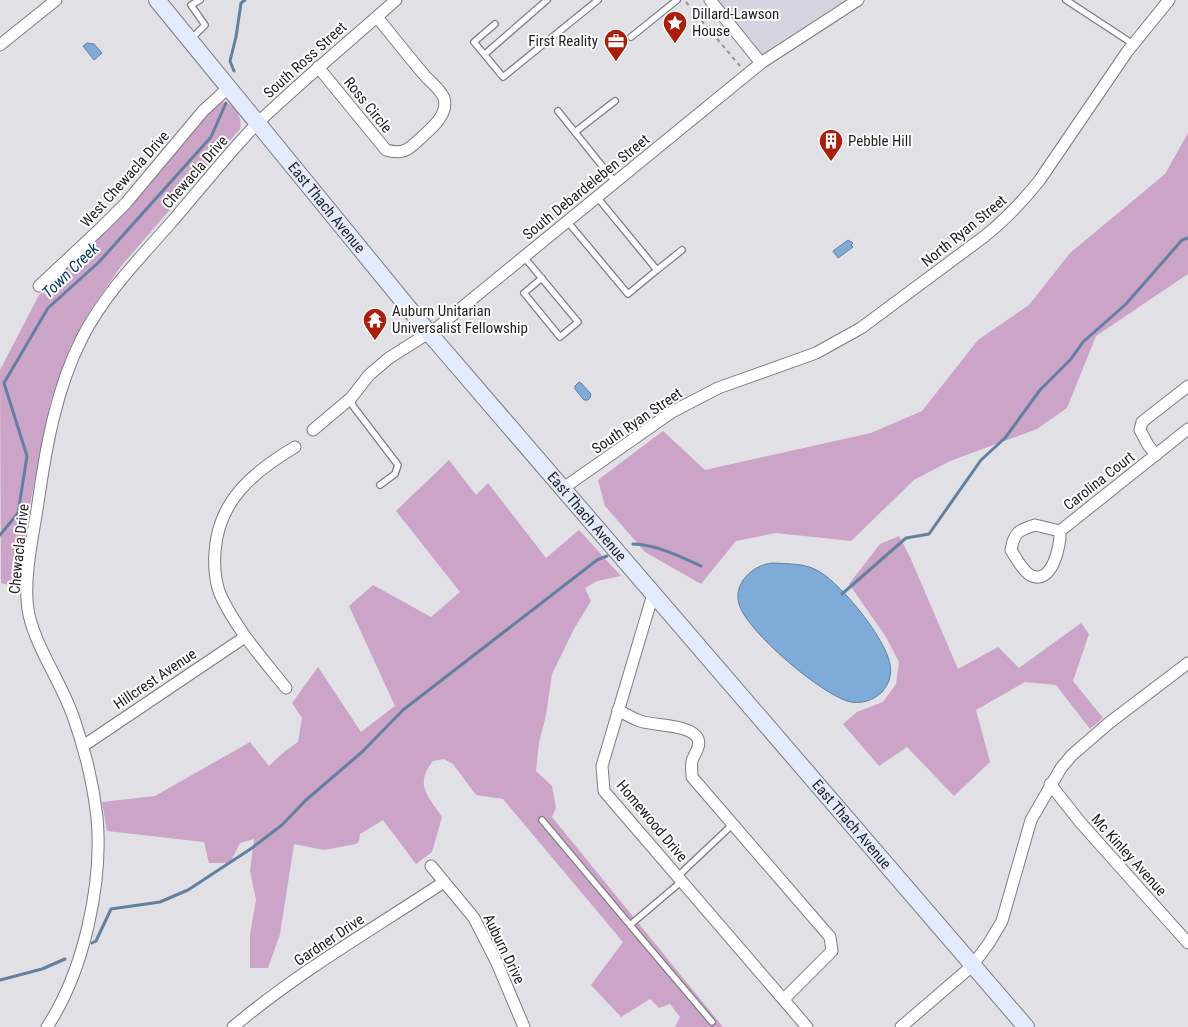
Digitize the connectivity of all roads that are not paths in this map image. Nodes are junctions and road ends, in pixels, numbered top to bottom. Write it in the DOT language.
graph roads {
  1 [pos="56,0"];
  2 [pos="157,0"];
  3 [pos="200,0"];
  4 [pos="396,0"];
  5 [pos="547,0"];
  6 [pos="598,0"];
  7 [pos="677,0"];
  8 [pos="710,0"];
  9 [pos="858,0"];
  10 [pos="1066,0"];
  11 [pos="1169,0"];
  12 [pos="377,17"];
  13 [pos="495,24"];
  14 [pos="631,37"];
  15 [pos="189,40"];
  16 [pos="1133,44"];
  17 [pos="0,45"];
  18 [pos="485,54"];
  19 [pos="761,63"];
  20 [pos="318,68"];
  21 [pos="228,88"];
  22 [pos="615,101"];
  23 [pos="558,111"];
  24 [pos="258,122"];
  25 [pos="575,132"];
  26 [pos="616,182"];
  27 [pos="597,197"];
  28 [pos="567,221"];
  29 [pos="682,250"];
  30 [pos="524,257"];
  31 [pos="657,270"];
  32 [pos="542,278"];
  33 [pos="39,286"];
  34 [pos="429,333"];
  35 [pos="787,363"];
  36 [pos="1188,386"];
  37 [pos="351,398"];
  38 [pos="1188,429"];
  39 [pos="313,430"];
  40 [pos="295,447"];
  41 [pos="1156,455"];
  42 [pos="380,485"];
  43 [pos="562,489"];
  44 [pos="1060,531"];
  45 [pos="653,594"];
  46 [pos="245,637"];
  47 [pos="1188,662"];
  48 [pos="286,688"];
  49 [pos="618,710"];
  50 [pos="83,746"];
  51 [pos="1050,784"];
  52 [pos="542,820"];
  53 [pos="733,824"];
  54 [pos="431,866"];
  55 [pos="680,879"];
  56 [pos="444,882"];
  57 [pos="630,925"];
  58 [pos="1188,943"];
  59 [pos="972,966"];
  60 [pos="784,999"];
  61 [pos="712,1022"];
  62 [pos="47,1027"];
  63 [pos="233,1027"];
  64 [pos="524,1027"];
  65 [pos="807,1027"];
  66 [pos="901,1027"];
  67 [pos="1026,1027"];
  1 -- 17 [label="street"];
  2 -- 15 [label="street, East Thach Avenue"];
  3 -- 15 [label="lane"];
  4 -- 12 [label="street, South Ross Street"];
  5 -- 18 [label="lane"];
  6 -- 18 [label="lane"];
  7 -- 14 [label="lane"];
  8 -- 19 [label="street"];
  9 -- 19 [label="street, South Debardeleben Street"];
  10 -- 16 [label="lane"];
  11 -- 16 [label="street, North Ryan Street"];
  12 -- 20 [label="street, South Ross Street"];
  12 -- 20 [label="street, Ross Circle"];
  13 -- 18 [label="lane"];
  15 -- 21 [label="street, East Thach Avenue"];
  16 -- 35 [label="street, North Ryan Street"];
  19 -- 26 [label="street, South Debardeleben Street"];
  20 -- 24 [label="street, South Ross Street"];
  21 -- 24 [label="street, East Thach Avenue"];
  21 -- 33 [label="street, West Chewacla Drive"];
  22 -- 25 [label="lane"];
  23 -- 25 [label="lane"];
  24 -- 34 [label="street, East Thach Avenue"];
  24 -- 50 [label="street, Chewacla Drive"];
  25 -- 26 [label="lane"];
  26 -- 27 [label="street, South Debardeleben Street"];
  27 -- 28 [label="street, South Debardeleben Street"];
  27 -- 31 [label="lane"];
  28 -- 30 [label="street, South Debardeleben Street"];
  28 -- 31 [label="lane"];
  29 -- 31 [label="lane"];
  30 -- 32 [label="lane"];
  30 -- 34 [label="street, South Debardeleben Street"];
  32 -- 32 [label="lane"];
  34 -- 37 [label="street"];
  34 -- 43 [label="street, East Thach Avenue"];
  35 -- 43 [label="street, South Ryan Street"];
  36 -- 41 [label="street, Carolina Court"];
  37 -- 39 [label="street"];
  37 -- 42 [label="lane"];
  38 -- 41 [label="street, Carolina Court"];
  40 -- 46 [label="street"];
  41 -- 44 [label="street, Carolina Court"];
  43 -- 45 [label="street, East Thach Avenue"];
  44 -- 44 [label="street, Carolina Court"];
  45 -- 49 [label="street, Homewood Drive"];
  45 -- 59 [label="street, East Thach Avenue"];
  46 -- 48 [label="street"];
  46 -- 50 [label="street, Hillcrest Avenue"];
  47 -- 51 [label="street"];
  49 -- 53 [label="street"];
  49 -- 55 [label="street, Homewood Drive"];
  50 -- 62 [label="street, Chewacla Drive"];
  51 -- 58 [label="street, Mc Kinley Avenue"];
  51 -- 59 [label="street"];
  52 -- 57 [label="lane"];
  53 -- 55 [label="lane"];
  53 -- 60 [label="street"];
  54 -- 56 [label="street, Auburn Drive"];
  55 -- 57 [label="lane"];
  55 -- 60 [label="street, Homewood Drive"];
  56 -- 63 [label="street, Gardner Drive"];
  56 -- 64 [label="street, Auburn Drive"];
  57 -- 61 [label="lane"];
  59 -- 66 [label="street"];
  59 -- 67 [label="street, East Thach Avenue"];
  60 -- 65 [label="street, Homewood Drive"];
}
